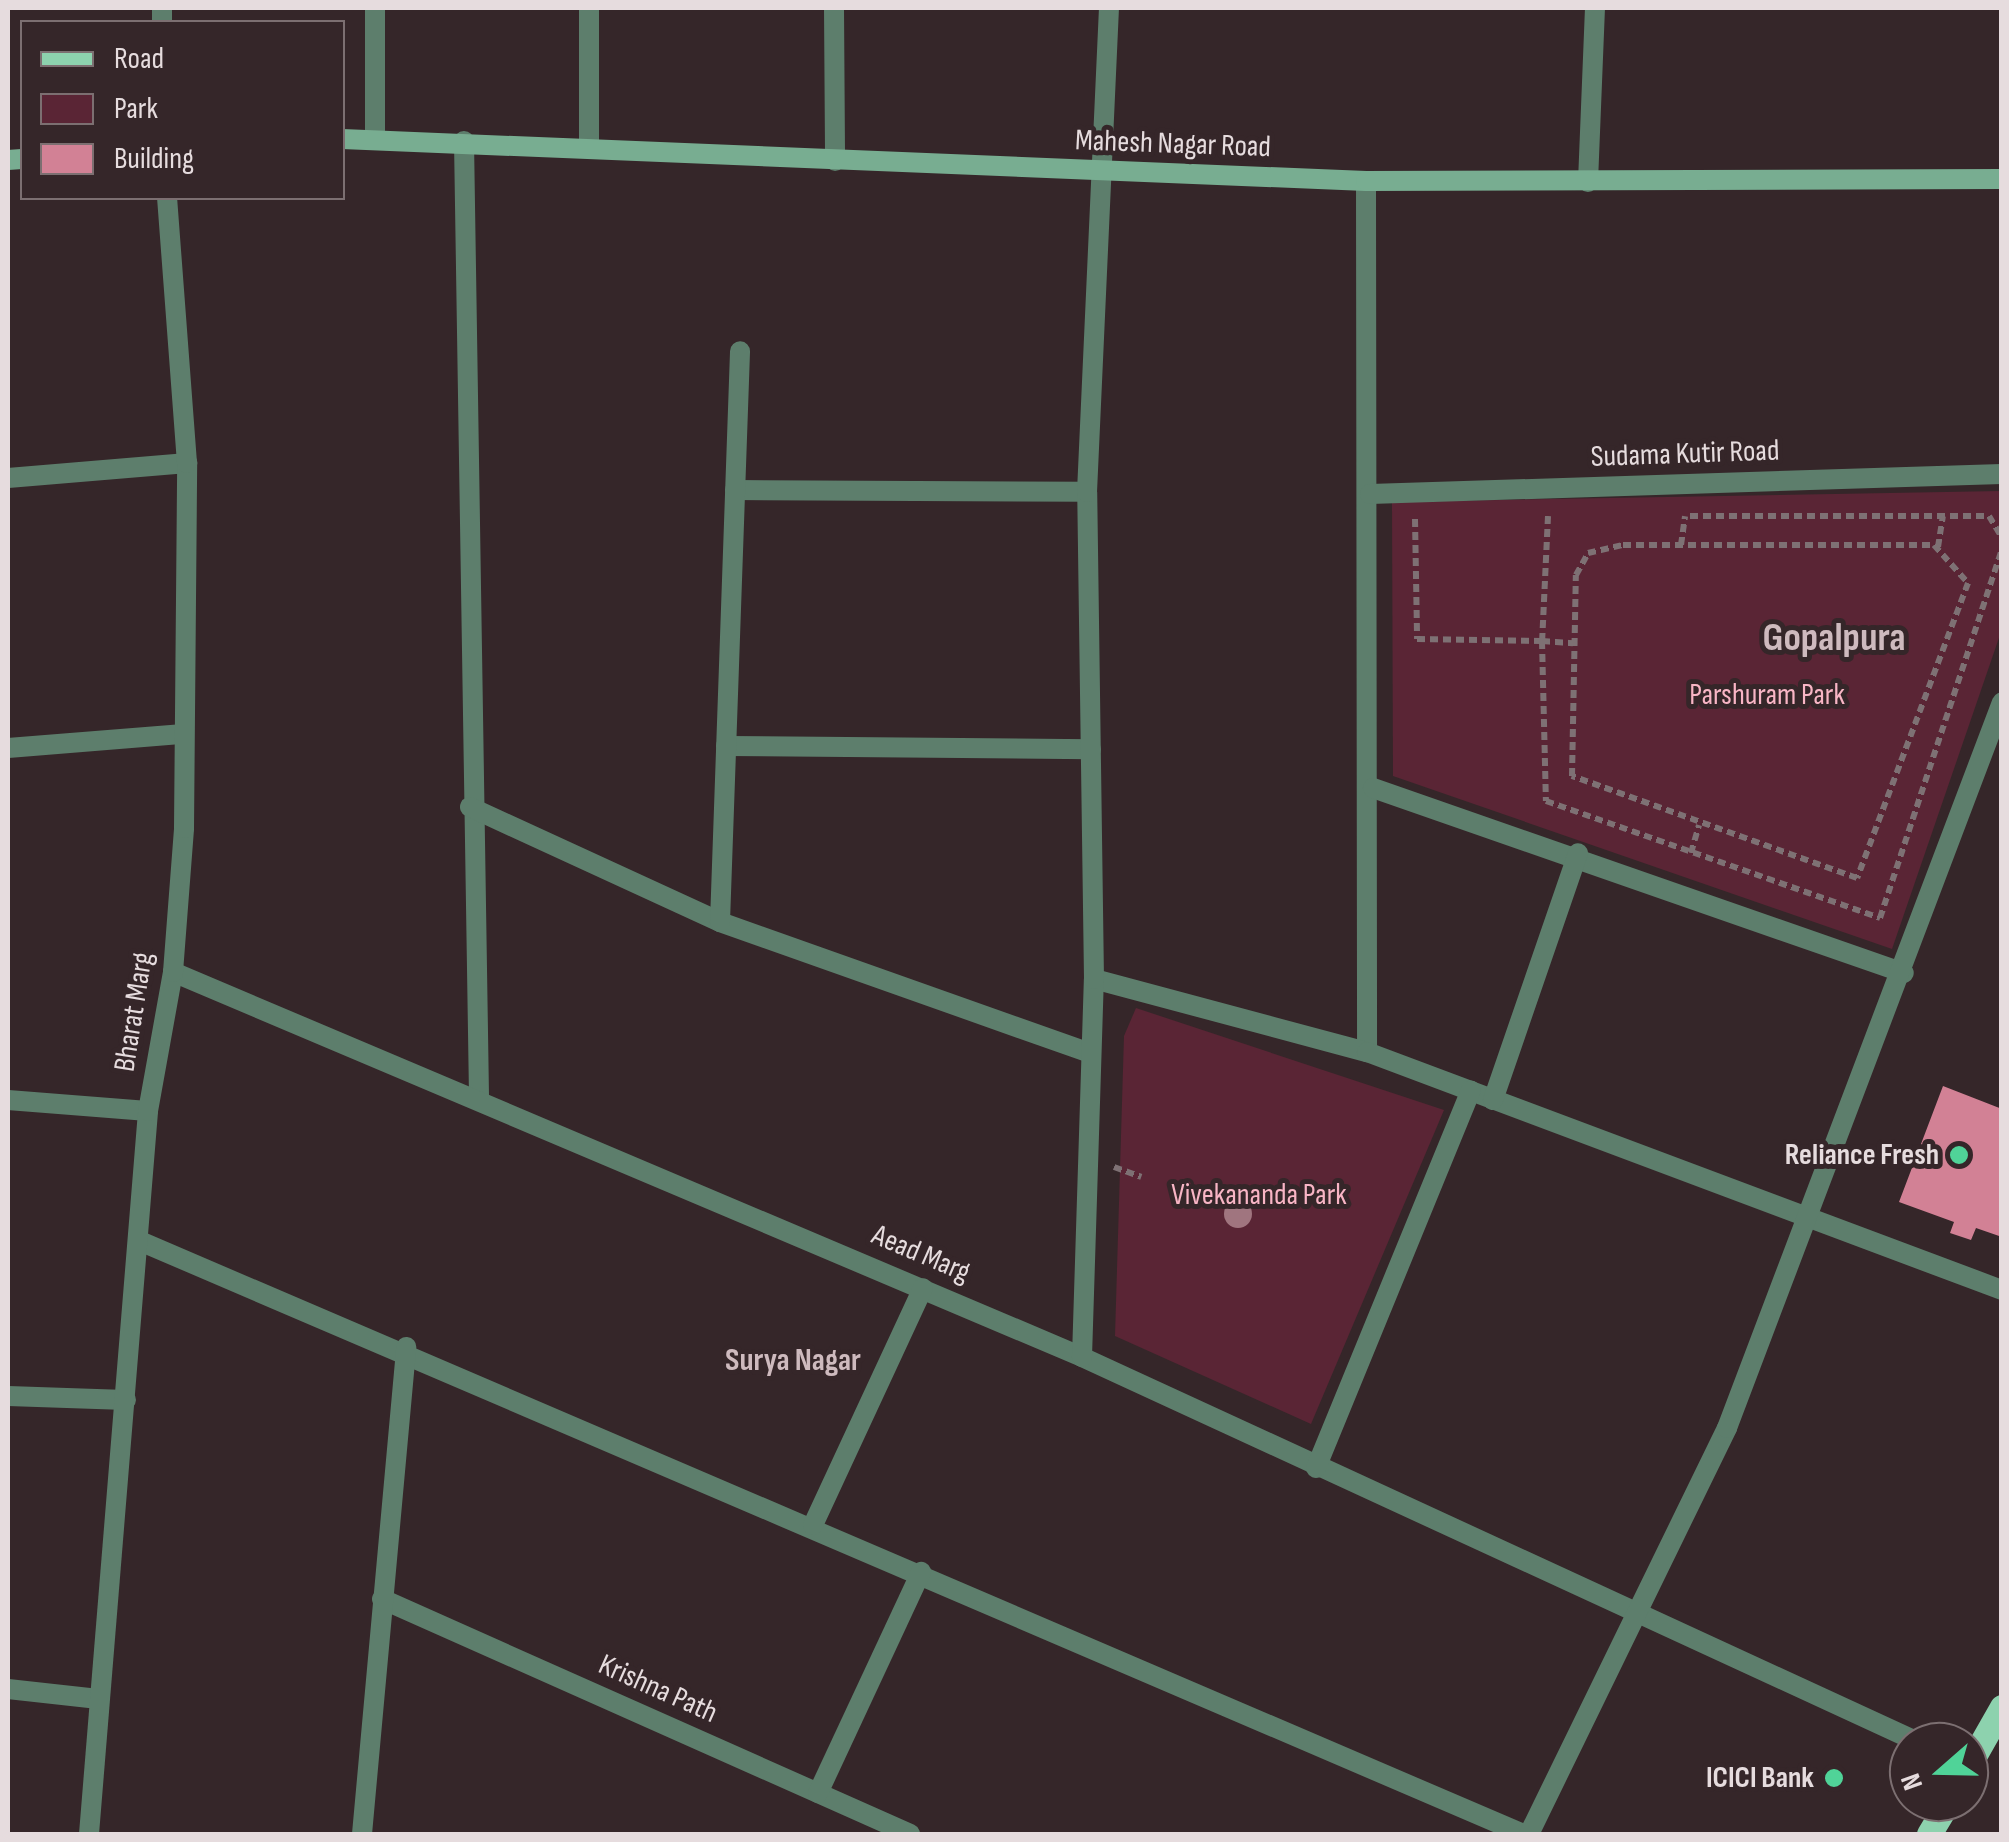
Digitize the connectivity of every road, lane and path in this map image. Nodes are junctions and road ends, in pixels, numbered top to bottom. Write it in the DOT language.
graph roads {
  1 [pos="376,8"];
  2 [pos="590,8"];
  3 [pos="834,8"];
  4 [pos="1109,8"];
  5 [pos="1595,8"];
  6 [pos="375,137"];
  7 [pos="345,138"];
  8 [pos="464,141"];
  9 [pos="589,148"];
  10 [pos="835,161"];
  11 [pos="1098,171"];
  12 [pos="2002,179"];
  13 [pos="1366,181"];
  14 [pos="1588,182"];
  15 [pos="167,200"];
  16 [pos="740,350"];
  17 [pos="187,462"];
  18 [pos="2002,474"];
  19 [pos="8,478"];
  20 [pos="735,490"];
  21 [pos="1087,492"];
  22 [pos="1370,494"];
  23 [pos="1434,516"];
  24 [pos="1529,516"];
  25 [pos="1548,516"];
  26 [pos="1568,516"];
  27 [pos="1665,516"];
  28 [pos="1685,516"];
  29 [pos="1943,516"];
  30 [pos="2002,538"];
  31 [pos="1682,545"];
  32 [pos="1938,548"];
  33 [pos="2002,549"];
  34 [pos="1962,616"];
  35 [pos="1978,620"];
  36 [pos="1542,641"];
  37 [pos="1573,643"];
  38 [pos="2002,702"];
  39 [pos="182,734"];
  40 [pos="726,746"];
  41 [pos="8,748"];
  42 [pos="1091,749"];
  43 [pos="1373,788"];
  44 [pos="470,807"];
  45 [pos="1698,825"];
  46 [pos="1691,852"];
  47 [pos="1578,853"];
  48 [pos="720,922"];
  49 [pos="173,972"];
  50 [pos="1904,973"];
  51 [pos="1094,979"];
  52 [pos="1367,1052"];
  53 [pos="1090,1054"];
  54 [pos="1471,1091"];
  55 [pos="479,1096"];
  56 [pos="8,1100"];
  57 [pos="1494,1100"];
  58 [pos="148,1111"];
  59 [pos="1809,1215"];
  60 [pos="142,1242"];
  61 [pos="923,1288"];
  62 [pos="2002,1290"];
  63 [pos="406,1348"];
  64 [pos="1082,1357"];
  65 [pos="8,1396"];
  66 [pos="126,1400"];
  67 [pos="1316,1468"];
  68 [pos="813,1525"];
  69 [pos="922,1572"];
  70 [pos="382,1598"];
  71 [pos="1637,1609"];
  72 [pos="8,1689"];
  73 [pos="98,1699"];
  74 [pos="2002,1707"];
  75 [pos="1889,1728"];
  76 [pos="1989,1730"];
  77 [pos="818,1793"];
  78 [pos="89,1834"];
  79 [pos="362,1834"];
  80 [pos="910,1834"];
  81 [pos="1526,1834"];
  1 -- 6 [label="street"];
  2 -- 9 [label="street"];
  3 -- 10 [label="street"];
  4 -- 11 [label="street"];
  5 -- 14 [label="street"];
  6 -- 7 [label="street, Mahesh Nagar Road"];
  6 -- 8 [label="street, Mahesh Nagar Road"];
  8 -- 9 [label="street, Mahesh Nagar Road"];
  8 -- 44 [label="street"];
  9 -- 10 [label="street, Mahesh Nagar Road"];
  10 -- 11 [label="street, Mahesh Nagar Road"];
  11 -- 13 [label="street, Mahesh Nagar Road"];
  11 -- 21 [label="street"];
  12 -- 14 [label="street, Mahesh Nagar Road"];
  13 -- 14 [label="street, Mahesh Nagar Road"];
  13 -- 22 [label="street"];
  15 -- 17 [label="street, Bharat Marg"];
  16 -- 20 [label="street"];
  17 -- 19 [label="street"];
  17 -- 39 [label="street, Bharat Marg"];
  18 -- 22 [label="street, Sudama Kutir Road"];
  20 -- 21 [label="street"];
  20 -- 40 [label="street"];
  21 -- 42 [label="street"];
  22 -- 43 [label="street"];
  23 -- 36 [label="path"];
  24 -- 25 [label="path"];
  25 -- 26 [label="path"];
  25 -- 36 [label="path"];
  27 -- 28 [label="path"];
  28 -- 29 [label="path"];
  28 -- 31 [label="path"];
  29 -- 30 [label="path"];
  29 -- 32 [label="path"];
  31 -- 32 [label="path"];
  31 -- 37 [label="path"];
  32 -- 34 [label="path"];
  33 -- 35 [label="path"];
  34 -- 35 [label="path"];
  34 -- 45 [label="path"];
  35 -- 46 [label="path"];
  36 -- 37 [label="path"];
  36 -- 46 [label="path"];
  37 -- 45 [label="path"];
  38 -- 50 [label="street"];
  39 -- 41 [label="street"];
  39 -- 49 [label="street, Bharat Marg"];
  40 -- 42 [label="street"];
  40 -- 48 [label="street"];
  42 -- 51 [label="street"];
  43 -- 47 [label="street"];
  43 -- 52 [label="street"];
  44 -- 48 [label="street"];
  44 -- 55 [label="street"];
  45 -- 46 [label="path"];
  47 -- 50 [label="street"];
  47 -- 57 [label="street"];
  48 -- 53 [label="street"];
  49 -- 55 [label="street, Aead Marg"];
  49 -- 58 [label="street, Bharat Marg"];
  50 -- 59 [label="street"];
  51 -- 52 [label="street"];
  51 -- 53 [label="street"];
  52 -- 54 [label="street"];
  53 -- 64 [label="street"];
  54 -- 57 [label="street"];
  54 -- 67 [label="street"];
  55 -- 61 [label="street, Aead Marg"];
  56 -- 58 [label="street"];
  57 -- 59 [label="street"];
  58 -- 60 [label="street, Bharat Marg"];
  59 -- 62 [label="street"];
  59 -- 71 [label="street"];
  60 -- 63 [label="street"];
  60 -- 66 [label="street, Bharat Marg"];
  61 -- 64 [label="street, Aead Marg"];
  61 -- 68 [label="street"];
  63 -- 68 [label="street"];
  63 -- 70 [label="street"];
  64 -- 67 [label="street, Aead Marg"];
  65 -- 66 [label="street"];
  66 -- 73 [label="street, Bharat Marg"];
  67 -- 71 [label="street, Aead Marg"];
  68 -- 69 [label="street"];
  69 -- 77 [label="street"];
  69 -- 81 [label="street"];
  70 -- 77 [label="street, Krishna Path"];
  70 -- 79 [label="street"];
  71 -- 75 [label="street, Aead Marg"];
  71 -- 81 [label="street"];
  72 -- 73 [label="street"];
  73 -- 78 [label="street, Bharat Marg"];
  74 -- 76 [label="main road"];
  77 -- 80 [label="street, Krishna Path"];
}
